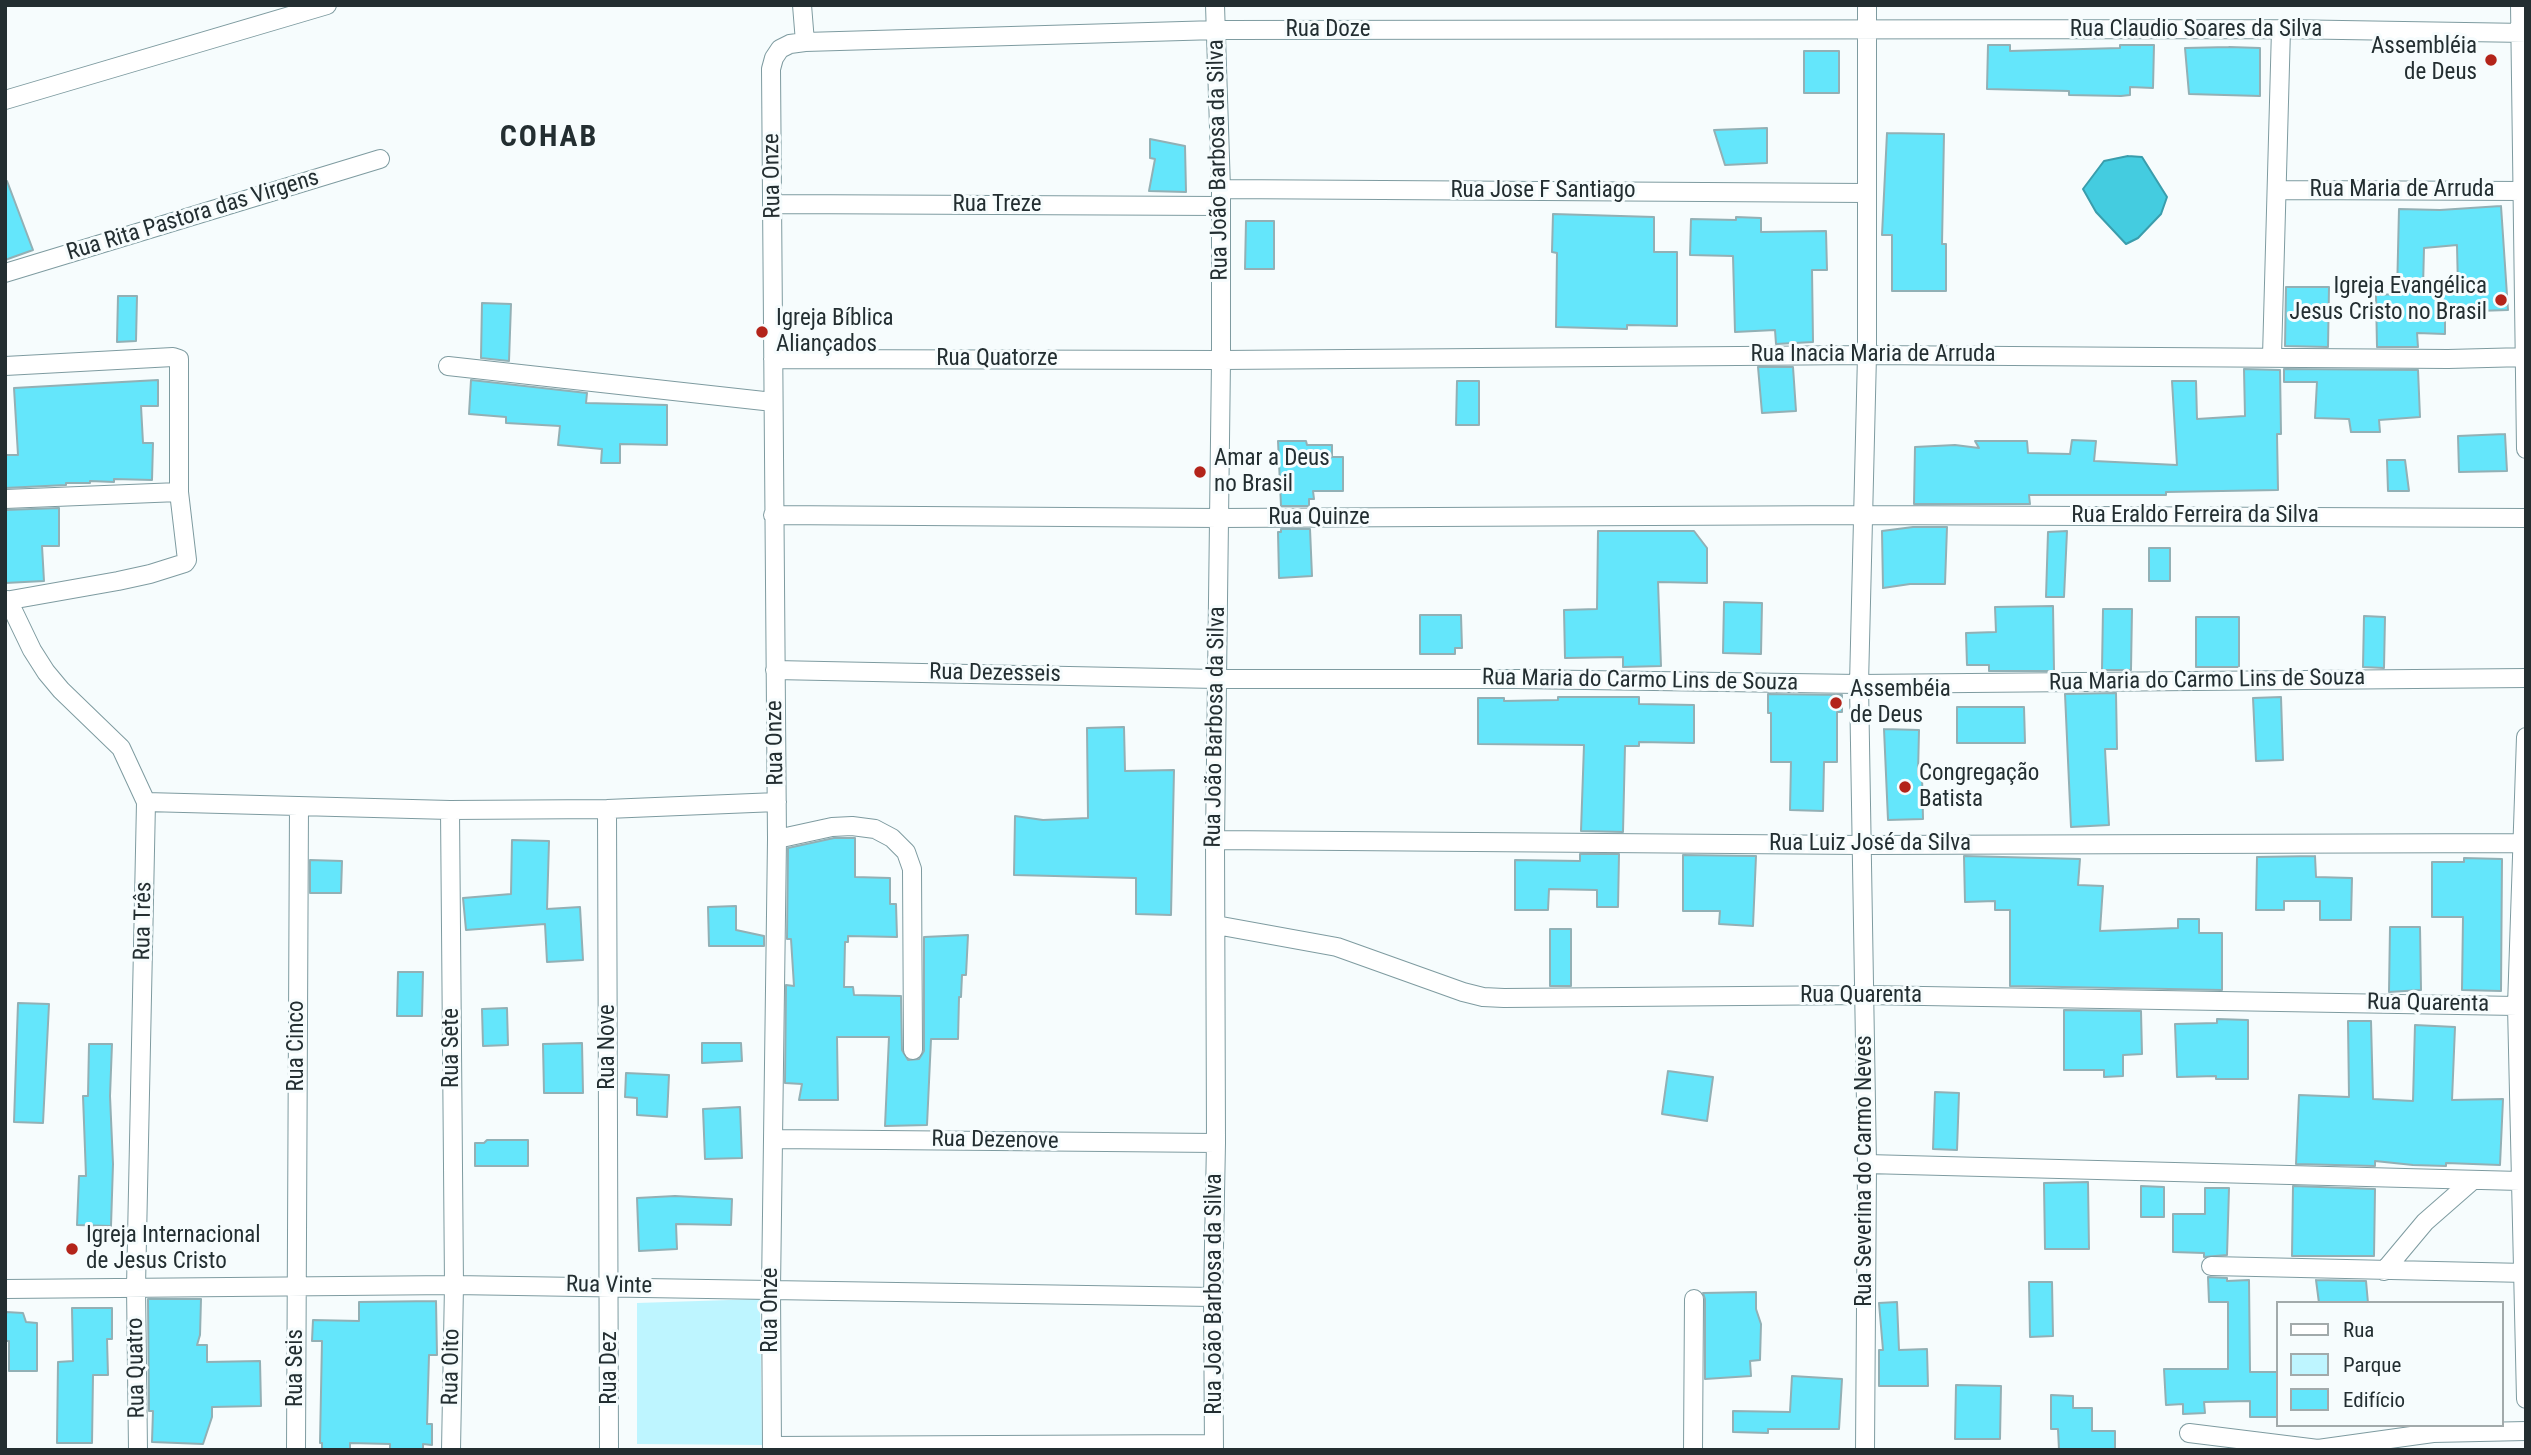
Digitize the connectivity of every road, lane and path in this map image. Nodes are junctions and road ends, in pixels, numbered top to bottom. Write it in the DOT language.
graph roads {
  1 [pos="327,5"];
  2 [pos="802,5"];
  3 [pos="1215,5"];
  4 [pos="1867,5"];
  5 [pos="2520,5"];
  6 [pos="2281,29"];
  7 [pos="1217,30"];
  8 [pos="1867,30"];
  9 [pos="2523,33"];
  10 [pos="797,43"];
  11 [pos="5,100"];
  12 [pos="380,159"];
  13 [pos="2279,190"];
  14 [pos="2524,191"];
  15 [pos="1866,192"];
  16 [pos="1220,198"];
  17 [pos="774,205"];
  18 [pos="5,273"];
  19 [pos="1867,355"];
  20 [pos="2272,356"];
  21 [pos="2525,357"];
  22 [pos="773,359"];
  23 [pos="1221,360"];
  24 [pos="5,366"];
  25 [pos="448,366"];
  26 [pos="773,402"];
  27 [pos="2526,449"];
  28 [pos="179,492"];
  29 [pos="5,499"];
  30 [pos="1864,514"];
  31 [pos="773,515"];
  32 [pos="2526,517"];
  33 [pos="1219,518"];
  34 [pos="7,601"];
  35 [pos="775,670"];
  36 [pos="2526,678"];
  37 [pos="1216,679"];
  38 [pos="1859,684"];
  39 [pos="2526,737"];
  40 [pos="146,802"];
  41 [pos="776,802"];
  42 [pos="299,806"];
  43 [pos="607,809"];
  44 [pos="450,810"];
  45 [pos="777,839"];
  46 [pos="1215,840"];
  47 [pos="2525,843"];
  48 [pos="1863,845"];
  49 [pos="1216,925"];
  50 [pos="1864,995"];
  51 [pos="2517,1006"];
  52 [pos="914,1050"];
  53 [pos="2522,1112"];
  54 [pos="773,1139"];
  55 [pos="1216,1143"];
  56 [pos="1867,1164"];
  57 [pos="2473,1180"];
  58 [pos="2520,1181"];
  59 [pos="2211,1266"];
  60 [pos="2384,1271"];
  61 [pos="2524,1273"];
  62 [pos="454,1285"];
  63 [pos="295,1286"];
  64 [pos="610,1286"];
  65 [pos="136,1287"];
  66 [pos="5,1289"];
  67 [pos="771,1289"];
  68 [pos="1213,1297"];
  69 [pos="1693,1299"];
  70 [pos="2526,1399"];
  71 [pos="2526,1432"];
  72 [pos="2189,1433"];
  73 [pos="1214,1447"];
  74 [pos="772,1448"];
  75 [pos="138,1450"];
  76 [pos="296,1450"];
  77 [pos="451,1450"];
  78 [pos="610,1450"];
  79 [pos="1693,1450"];
  80 [pos="1865,1450"];
  1 -- 11 [label="street"];
  2 -- 10 [label="street"];
  3 -- 7 [label="street, Rua João Barbosa da Silva"];
  4 -- 8 [label="street"];
  5 -- 9 [label="street"];
  6 -- 8 [label="street, Rua Claudio Soares da Silva"];
  6 -- 9 [label="street, Rua Claudio Soares da Silva"];
  6 -- 13 [label="street"];
  7 -- 8 [label="street, Rua Doze"];
  7 -- 10 [label="street, Rua Doze"];
  7 -- 16 [label="street, Rua João Barbosa da Silva"];
  8 -- 15 [label="street, Rua Severina do Carmo Neves"];
  9 -- 14 [label="street"];
  10 -- 17 [label="street, Rua Onze"];
  12 -- 18 [label="street, Rua Rita Pastora das Virgens"];
  13 -- 14 [label="street, Rua Maria de Arruda"];
  13 -- 20 [label="street"];
  14 -- 21 [label="street"];
  15 -- 16 [label="street, Rua Jose F Santiago"];
  15 -- 19 [label="street, Rua Severina do Carmo Neves"];
  16 -- 17 [label="street, Rua Treze"];
  16 -- 23 [label="street, Rua João Barbosa da Silva"];
  17 -- 22 [label="street, Rua Onze"];
  19 -- 20 [label="street, Rua Inacia Maria de Arruda"];
  19 -- 23 [label="street, Rua Inacia Maria de Arruda"];
  19 -- 30 [label="street, Rua Severina do Carmo Neves"];
  20 -- 21 [label="street, Rua Inacia Maria de Arruda"];
  21 -- 27 [label="street"];
  22 -- 23 [label="street, Rua Quatorze"];
  22 -- 26 [label="street, Rua Onze"];
  23 -- 33 [label="street, Rua João Barbosa da Silva"];
  24 -- 28 [label="street"];
  25 -- 26 [label="street"];
  26 -- 31 [label="street, Rua Onze"];
  28 -- 29 [label="street"];
  28 -- 34 [label="street"];
  30 -- 32 [label="street, Rua Eraldo Ferreira da Silva"];
  30 -- 33 [label="street, Rua Quinze"];
  30 -- 38 [label="street, Rua Severina do Carmo Neves"];
  31 -- 33 [label="street, Rua Quinze"];
  31 -- 35 [label="street, Rua Onze"];
  33 -- 37 [label="street, Rua João Barbosa da Silva"];
  34 -- 40 [label="street, Rua Três"];
  35 -- 37 [label="street, Rua Dezesseis"];
  35 -- 41 [label="street, Rua Onze"];
  36 -- 38 [label="street, Rua Maria do Carmo Lins de Souza"];
  37 -- 38 [label="street, Rua Maria do Carmo Lins de Souza"];
  37 -- 46 [label="street, Rua João Barbosa da Silva"];
  38 -- 48 [label="street, Rua Severina do Carmo Neves"];
  39 -- 47 [label="street"];
  40 -- 42 [label="street"];
  40 -- 65 [label="street, Rua Três"];
  41 -- 43 [label="street"];
  41 -- 45 [label="street, Rua Onze"];
  42 -- 44 [label="street"];
  42 -- 63 [label="street, Rua Cinco"];
  43 -- 44 [label="street"];
  43 -- 64 [label="street, Rua Nove"];
  44 -- 62 [label="street, Rua Sete"];
  45 -- 52 [label="street"];
  45 -- 54 [label="street, Rua Onze"];
  46 -- 48 [label="street, Rua Luiz José da Silva"];
  46 -- 49 [label="street, Rua João Barbosa da Silva"];
  47 -- 48 [label="street, Rua Luiz José da Silva"];
  47 -- 51 [label="street"];
  48 -- 50 [label="street, Rua Severina do Carmo Neves"];
  49 -- 50 [label="street, Rua Quarenta"];
  49 -- 55 [label="street, Rua João Barbosa da Silva"];
  50 -- 51 [label="street, Rua Quarenta"];
  50 -- 56 [label="street, Rua Severina do Carmo Neves"];
  51 -- 53 [label="street"];
  53 -- 58 [label="street"];
  54 -- 55 [label="street, Rua Dezenove"];
  54 -- 67 [label="street, Rua Onze"];
  55 -- 68 [label="street, Rua João Barbosa da Silva"];
  56 -- 57 [label="street"];
  56 -- 80 [label="street, Rua Severina do Carmo Neves"];
  57 -- 58 [label="street"];
  57 -- 60 [label="street"];
  58 -- 61 [label="street"];
  59 -- 60 [label="street"];
  60 -- 61 [label="street"];
  61 -- 70 [label="street"];
  62 -- 63 [label="street, Rua Vinte"];
  62 -- 64 [label="street, Rua Vinte"];
  62 -- 77 [label="street, Rua Oito"];
  63 -- 65 [label="street, Rua Vinte"];
  63 -- 76 [label="street, Rua Seis"];
  64 -- 67 [label="street, Rua Vinte"];
  64 -- 78 [label="street, Rua Dez"];
  65 -- 66 [label="street, Rua Vinte"];
  65 -- 75 [label="street, Rua Quatro"];
  67 -- 68 [label="street, Rua Vinte"];
  67 -- 74 [label="street, Rua Onze"];
  68 -- 73 [label="street, Rua João Barbosa da Silva"];
  69 -- 79 [label="street"];
  71 -- 72 [label="street"];
  73 -- 74 [label="street"];
}
